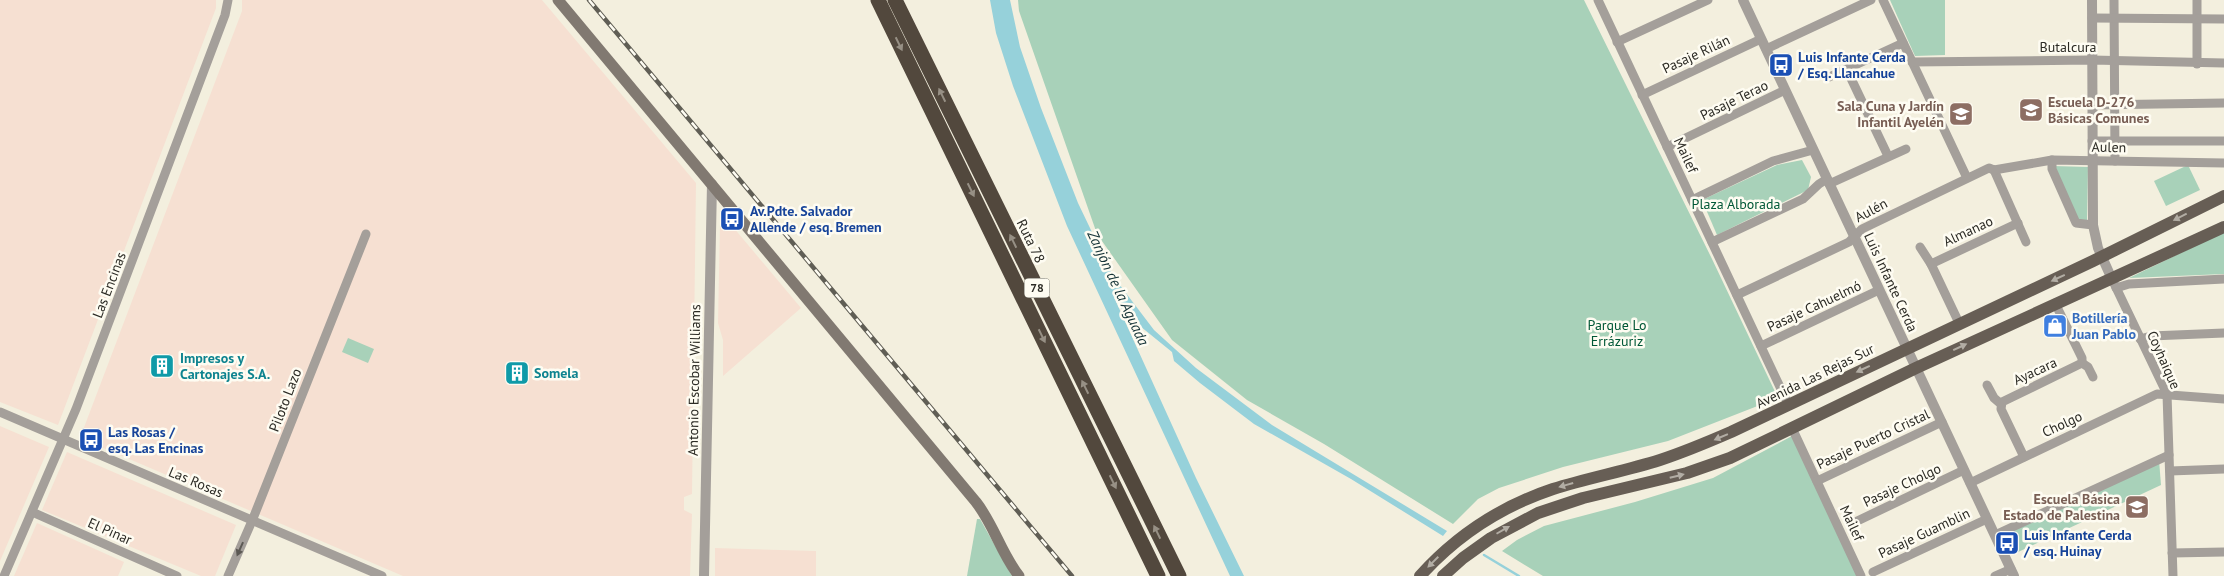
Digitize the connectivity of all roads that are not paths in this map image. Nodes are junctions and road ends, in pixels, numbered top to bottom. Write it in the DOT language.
graph roads {
  1 [pos="228,0"];
  2 [pos="558,0"];
  3 [pos="878,0"];
  4 [pos="895,0"];
  5 [pos="1598,0"];
  6 [pos="1708,0"];
  7 [pos="1743,0"];
  8 [pos="1871,0"];
  9 [pos="1883,0"];
  10 [pos="2092,0"];
  11 [pos="2114,0"];
  12 [pos="2197,0"];
  13 [pos="2092,18"];
  14 [pos="2114,18"];
  15 [pos="2197,19"];
  16 [pos="2224,19"];
  17 [pos="1761,39"];
  18 [pos="1618,42"];
  19 [pos="1904,43"];
  20 [pos="1766,49"];
  21 [pos="2092,60"];
  22 [pos="2114,61"];
  23 [pos="1912,62"];
  24 [pos="2224,63"];
  25 [pos="2198,64"];
  26 [pos="1847,70"];
  27 [pos="1827,78"];
  28 [pos="1785,90"];
  29 [pos="1642,95"];
  30 [pos="2224,103"];
  31 [pos="2114,104"];
  32 [pos="2092,105"];
  33 [pos="2092,141"];
  34 [pos="2115,141"];
  35 [pos="2224,141"];
  36 [pos="1667,147"];
  37 [pos="1906,149"];
  38 [pos="1813,150"];
  39 [pos="1888,156"];
  40 [pos="2052,160"];
  41 [pos="2092,160"];
  42 [pos="2115,161"];
  43 [pos="2224,163"];
  44 [pos="1994,170"];
  45 [pos="1967,178"];
  46 [pos="1828,182"];
  47 [pos="712,184"];
  48 [pos="2224,196"];
  49 [pos="1692,200"];
  50 [pos="2018,223"];
  51 [pos="2092,225"];
  52 [pos="2224,227"];
  53 [pos="366,234"];
  54 [pos="1854,236"];
  55 [pos="1712,242"];
  56 [pos="2026,242"];
  57 [pos="1920,247"];
  58 [pos="2102,257"];
  59 [pos="1931,264"];
  60 [pos="2224,279"];
  61 [pos="2114,282"];
  62 [pos="1879,290"];
  63 [pos="1737,295"];
  64 [pos="2055,303"];
  65 [pos="1960,325"];
  66 [pos="2224,332"];
  67 [pos="2140,339"];
  68 [pos="1761,346"];
  69 [pos="1907,349"];
  70 [pos="2082,363"];
  71 [pos="1916,368"];
  72 [pos="2093,377"];
  73 [pos="1987,385"];
  74 [pos="2167,394"];
  75 [pos="2224,399"];
  76 [pos="1788,404"];
  77 [pos="2001,404"];
  78 [pos="0,412"];
  79 [pos="1942,422"];
  80 [pos="1792,428"];
  81 [pos="63,440"];
  82 [pos="2169,454"];
  83 [pos="2024,457"];
  84 [pos="2224,469"];
  85 [pos="1964,470"];
  86 [pos="2170,471"];
  87 [pos="1817,481"];
  88 [pos="1970,482"];
  89 [pos="32,512"];
  90 [pos="1987,519"];
  91 [pos="252,521"];
  92 [pos="1851,524"];
  93 [pos="1995,535"];
  94 [pos="2224,552"];
  95 [pos="2172,553"];
  96 [pos="1873,572"];
  97 [pos="2013,572"];
  98 [pos="1016,575"];
  99 [pos="4,576"];
  100 [pos="177,576"];
  101 [pos="228,576"];
  102 [pos="382,576"];
  103 [pos="704,576"];
  104 [pos="1158,576"];
  105 [pos="1179,576"];
  106 [pos="1420,576"];
  107 [pos="1444,576"];
  108 [pos="1862,576"];
  109 [pos="1996,576"];
  110 [pos="2173,576"];
  1 -- 81 [label="street, Las Encinas"];
  2 -- 47 [label="main road"];
  3 -- 104 [label="highway, 78, one-way"];
  105 -- 4 [label="highway, Ruta 78 / 78, one-way"];
  5 -- 18 [label="street, Mailef"];
  6 -- 18 [label="street"];
  7 -- 17 [label="street, Luis Infante Cerda"];
  8 -- 20 [label="street"];
  9 -- 19 [label="street"];
  10 -- 13 [label="street, Coyhaique"];
  11 -- 14 [label="street"];
  12 -- 15 [label="street"];
  13 -- 14 [label="street"];
  13 -- 21 [label="street, Coyhaique"];
  14 -- 15 [label="street"];
  14 -- 22 [label="street"];
  15 -- 16 [label="street"];
  15 -- 25 [label="street"];
  17 -- 20 [label="street, Luis Infante Cerda"];
  17 -- 29 [label="street, Pasaje Rilán"];
  18 -- 29 [label="street, Mailef"];
  19 -- 23 [label="street"];
  19 -- 26 [label="street"];
  20 -- 28 [label="street, Luis Infante Cerda"];
  21 -- 22 [label="street, Butalcura"];
  21 -- 23 [label="street, Butalcura"];
  21 -- 32 [label="street, Coyhaique"];
  22 -- 25 [label="street, Butalcura"];
  22 -- 31 [label="street"];
  23 -- 45 [label="street"];
  24 -- 25 [label="street, Butalcura"];
  26 -- 27 [label="street"];
  26 -- 39 [label="street"];
  28 -- 36 [label="street, Pasaje Terao"];
  28 -- 38 [label="street, Luis Infante Cerda"];
  29 -- 36 [label="street, Mailef"];
  30 -- 31 [label="street"];
  31 -- 32 [label="street"];
  31 -- 34 [label="street"];
  32 -- 33 [label="street, Coyhaique"];
  33 -- 34 [label="street"];
  33 -- 41 [label="street, Coyhaique"];
  34 -- 35 [label="street"];
  34 -- 42 [label="street"];
  36 -- 49 [label="street, Mailef"];
  37 -- 39 [label="street"];
  38 -- 46 [label="street, Luis Infante Cerda"];
  38 -- 49 [label="street"];
  39 -- 46 [label="street"];
  40 -- 41 [label="street, Aulen"];
  40 -- 44 [label="street, Aulen"];
  40 -- 51 [label="street"];
  41 -- 42 [label="street, Aulen"];
  41 -- 51 [label="street, Coyhaique"];
  42 -- 43 [label="street, Aulen"];
  44 -- 45 [label="street, Aulén"];
  44 -- 50 [label="street"];
  45 -- 54 [label="street, Aulén"];
  46 -- 54 [label="street, Luis Infante Cerda"];
  46 -- 55 [label="street"];
  47 -- 98 [label="main road"];
  47 -- 103 [label="street, Antonio Escobar Williams"];
  48 -- 58 [label="main road, Avenida Las Rejas Sur, one-way"];
  49 -- 55 [label="street, Mailef"];
  50 -- 56 [label="street"];
  50 -- 59 [label="street, Almanao"];
  51 -- 58 [label="street, Coyhaique"];
  52 -- 61 [label="main road"];
  53 -- 91 [label="street, Piloto Lazo"];
  54 -- 62 [label="street, Luis Infante Cerda"];
  54 -- 63 [label="street, Aulén"];
  55 -- 63 [label="street, Mailef"];
  57 -- 59 [label="street"];
  58 -- 61 [label="street, Coyhaique"];
  58 -- 65 [label="main road, Avenida Las Rejas Sur, one-way"];
  59 -- 65 [label="street"];
  60 -- 61 [label="street"];
  61 -- 64 [label="main road"];
  61 -- 67 [label="street, Coyhaique"];
  62 -- 68 [label="street, Pasaje Cahuelmó"];
  62 -- 69 [label="street, Luis Infante Cerda"];
  63 -- 68 [label="street, Mailef"];
  64 -- 70 [label="street"];
  71 -- 64 [label="main road, one-way"];
  65 -- 69 [label="main road, Avenida Las Rejas Sur"];
  66 -- 67 [label="street"];
  67 -- 74 [label="street, Coyhaique"];
  68 -- 76 [label="street, Mailef"];
  69 -- 71 [label="street, Luis Infante Cerda"];
  69 -- 76 [label="main road, Avenida Las Rejas Sur, one-way"];
  70 -- 72 [label="street"];
  70 -- 77 [label="street, Ayacara"];
  71 -- 79 [label="street, Luis Infante Cerda"];
  71 -- 80 [label="main road"];
  73 -- 77 [label="street"];
  74 -- 75 [label="street"];
  74 -- 82 [label="street, Coyhaique"];
  74 -- 83 [label="street, Cholgo"];
  76 -- 106 [label="main road, Avenida Las Rejas Sur, one-way"];
  77 -- 83 [label="street"];
  78 -- 81 [label="street, Las Rosas"];
  79 -- 85 [label="street, Luis Infante Cerda"];
  79 -- 87 [label="street, Pasaje Puerto Cristal"];
  80 -- 87 [label="street, Mailef"];
  107 -- 80 [label="main road, one-way"];
  81 -- 89 [label="street, Las Encinas"];
  81 -- 91 [label="street, Las Rosas"];
  82 -- 86 [label="street, Coyhaique"];
  82 -- 93 [label="street"];
  83 -- 88 [label="street, Cholgo"];
  84 -- 86 [label="street"];
  85 -- 88 [label="street, Luis Infante Cerda"];
  85 -- 92 [label="street, Pasaje Cholgo"];
  86 -- 95 [label="street, Coyhaique"];
  87 -- 108 [label="street, Mailef"];
  88 -- 90 [label="street, Luis Infante Cerda"];
  89 -- 99 [label="street, Las Encinas"];
  89 -- 100 [label="street, El Pinar"];
  90 -- 93 [label="street, Luis Infante Cerda"];
  90 -- 96 [label="street, Pasaje Guamblin"];
  91 -- 101 [label="street, Piloto Lazo, one-way"];
  91 -- 102 [label="street, Las Rosas"];
  93 -- 97 [label="street, Luis Infante Cerda"];
  94 -- 95 [label="street"];
  95 -- 110 [label="street, Coyhaique"];
  97 -- 109 [label="street"];
}
